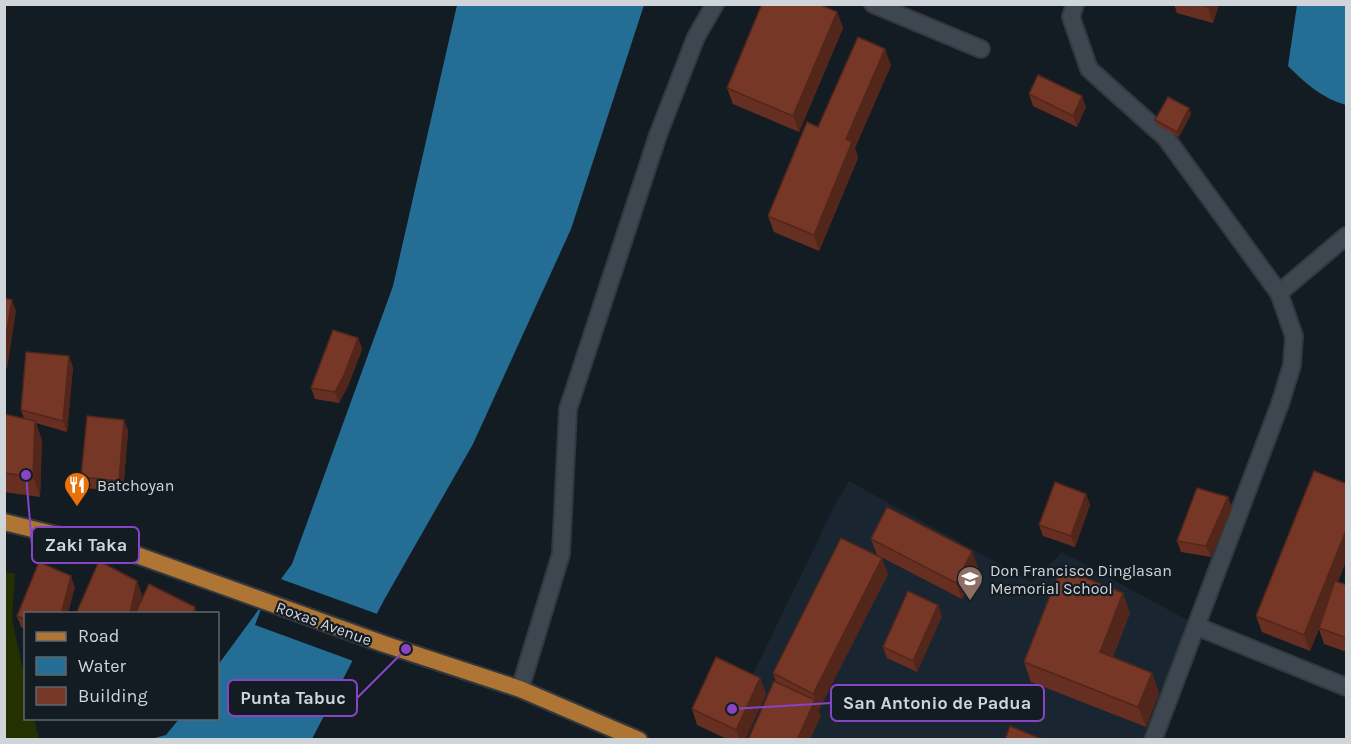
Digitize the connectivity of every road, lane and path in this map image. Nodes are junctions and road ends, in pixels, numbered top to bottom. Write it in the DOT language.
graph roads {
  1 [pos="715,4"];
  2 [pos="873,4"];
  3 [pos="1076,4"];
  4 [pos="981,49"];
  5 [pos="1347,236"];
  6 [pos="1279,293"];
  7 [pos="4,522"];
  8 [pos="1198,627"];
  9 [pos="1347,687"];
  10 [pos="520,689"];
  11 [pos="639,740"];
  12 [pos="1153,740"];
  1 -- 10 [label="street"];
  2 -- 4 [label="street"];
  3 -- 6 [label="street"];
  5 -- 6 [label="street"];
  6 -- 8 [label="street"];
  7 -- 10 [label="main road, Roxas Avenue"];
  8 -- 9 [label="street"];
  8 -- 12 [label="street"];
  10 -- 11 [label="main road, Roxas Avenue"];
}
